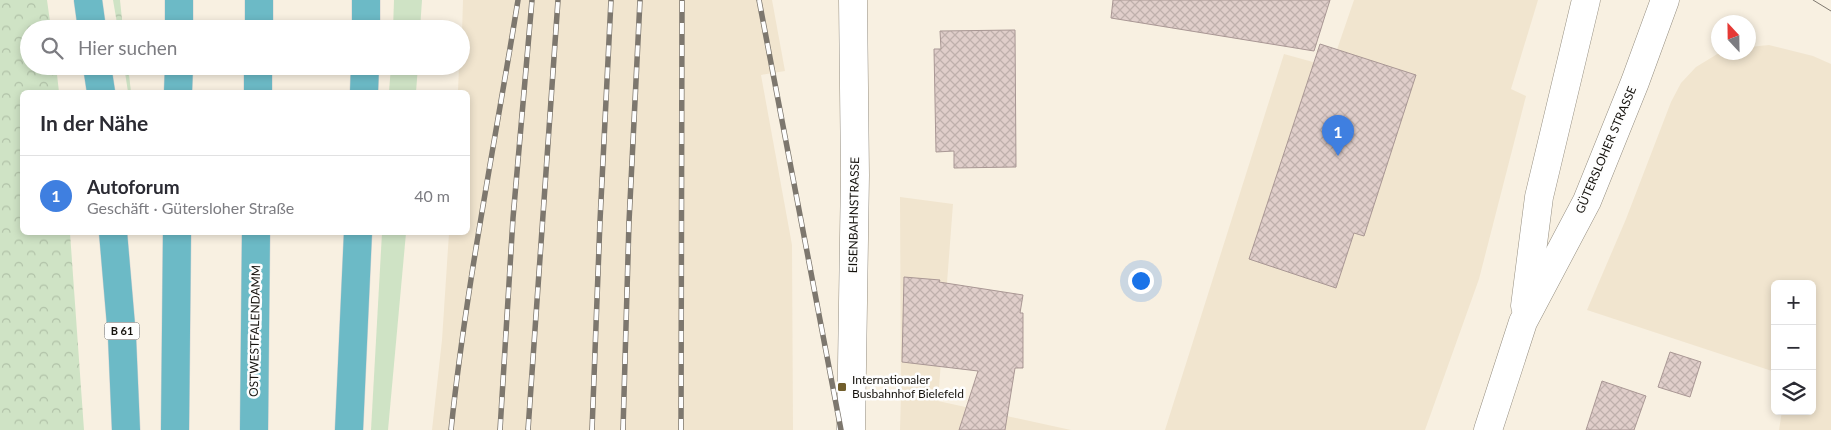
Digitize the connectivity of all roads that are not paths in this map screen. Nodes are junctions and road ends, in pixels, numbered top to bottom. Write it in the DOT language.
graph roads {
  1 [pos="88,0"];
  2 [pos="179,0"];
  3 [pos="259,0"];
  4 [pos="366,0"];
  5 [pos="853,0"];
  6 [pos="1586,0"];
  7 [pos="1665,0"];
  8 [pos="91,20"];
  9 [pos="179,20"];
  10 [pos="259,20"];
  11 [pos="366,20"];
  12 [pos="99,75"];
  13 [pos="179,75"];
  14 [pos="258,75"];
  15 [pos="365,75"];
  16 [pos="101,90"];
  17 [pos="178,90"];
  18 [pos="258,90"];
  19 [pos="364,90"];
  20 [pos="113,235"];
  21 [pos="177,235"];
  22 [pos="256,235"];
  23 [pos="358,235"];
  24 [pos="1523,322"];
  25 [pos="126,430"];
  26 [pos="175,430"];
  27 [pos="254,430"];
  28 [pos="349,430"];
  29 [pos="851,430"];
  30 [pos="1488,430"];
  1 -- 8 [label="highway"];
  2 -- 9 [label="highway"];
  3 -- 10 [label="highway"];
  4 -- 11 [label="highway"];
  5 -- 29 [label="street, EISENBAHNSTRASSE"];
  6 -- 24 [label="street, GÜTERSLOHER STRASSE"];
  7 -- 24 [label="street, GÜTERSLOHER STRASSE"];
  12 -- 16 [label="highway"];
  13 -- 17 [label="highway"];
  14 -- 18 [label="highway"];
  15 -- 19 [label="highway"];
  20 -- 25 [label="highway, B 61"];
  21 -- 26 [label="highway"];
  22 -- 27 [label="highway, OSTWESTFALENDAMM"];
  23 -- 28 [label="highway"];
  24 -- 30 [label="street, GÜTERSLOHER STRASSE"];
}
